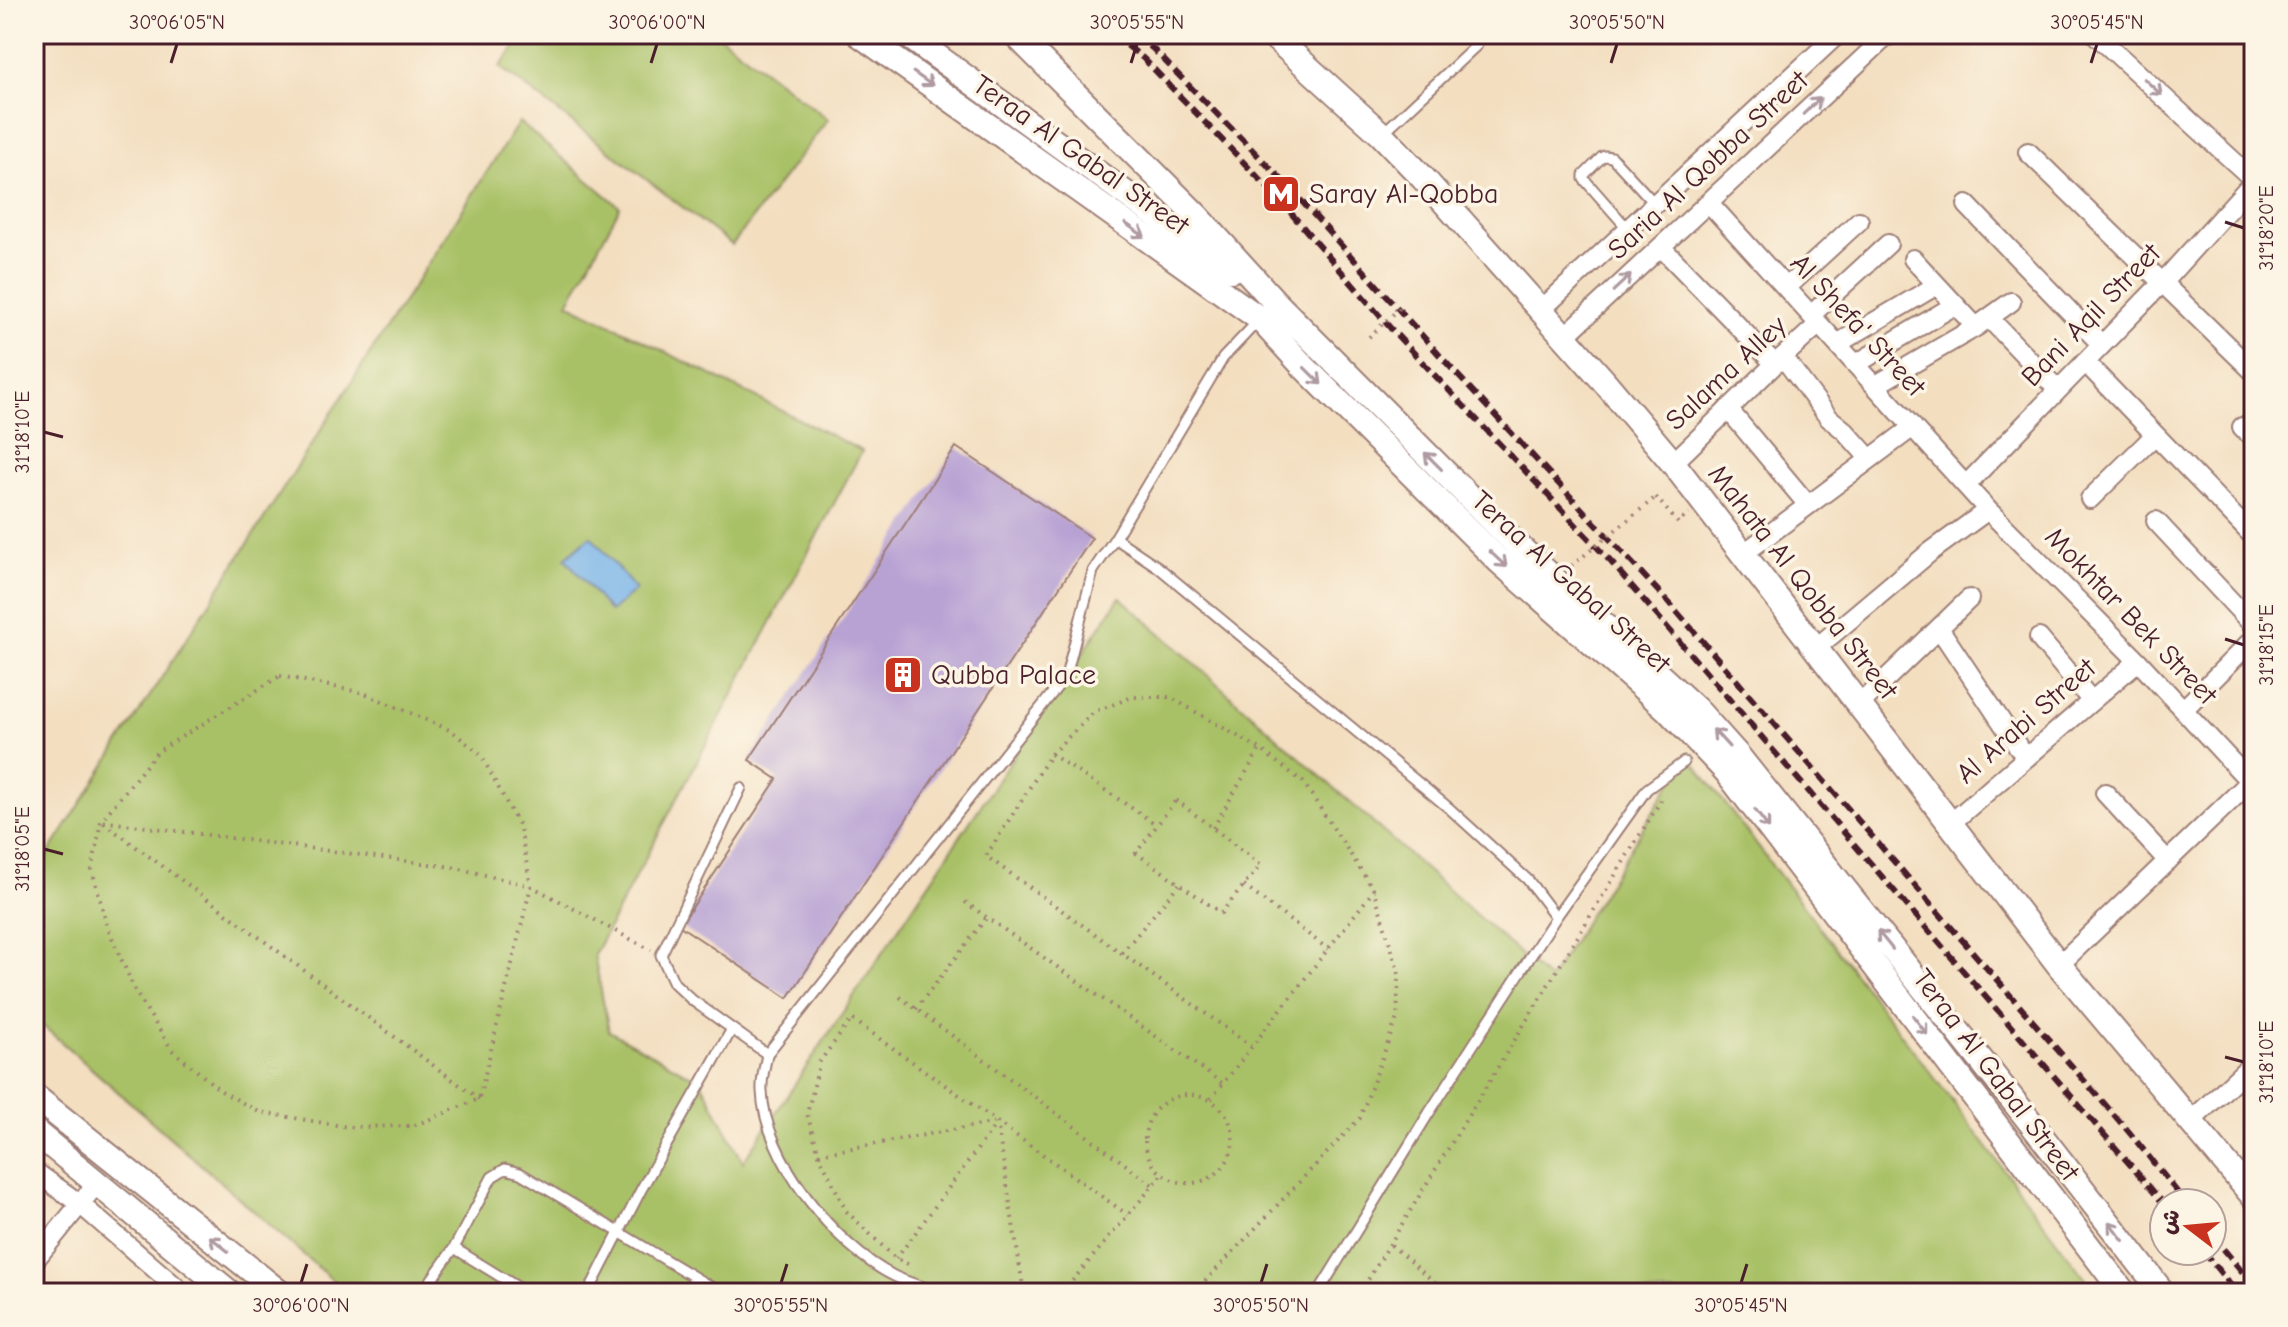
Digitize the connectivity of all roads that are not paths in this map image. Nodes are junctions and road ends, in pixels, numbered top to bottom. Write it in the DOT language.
graph roads {
  1 [pos="859,34"];
  2 [pos="906,34"];
  3 [pos="1015,34"];
  4 [pos="1271,34"];
  5 [pos="1838,34"];
  6 [pos="1889,34"];
  7 [pos="2095,34"];
  8 [pos="888,44"];
  9 [pos="1477,45"];
  10 [pos="1381,134"];
  11 [pos="2028,152"];
  12 [pos="2254,180"];
  13 [pos="1709,203"];
  14 [pos="1655,204"];
  15 [pos="1967,205"];
  16 [pos="1859,221"];
  17 [pos="1628,229"];
  18 [pos="1888,244"];
  19 [pos="1661,247"];
  20 [pos="1913,259"];
  21 [pos="2163,282"];
  22 [pos="1937,285"];
  23 [pos="1786,288"];
  24 [pos="2011,302"];
  25 [pos="1955,305"];
  26 [pos="1542,309"];
  27 [pos="1267,310"];
  28 [pos="1815,320"];
  29 [pos="1983,323"];
  30 [pos="1565,336"];
  31 [pos="1837,344"];
  32 [pos="2102,345"];
  33 [pos="1779,360"];
  34 [pos="2085,362"];
  35 [pos="1856,364"];
  36 [pos="2254,372"];
  37 [pos="1876,385"];
  38 [pos="2058,390"];
  39 [pos="1728,409"];
  40 [pos="1913,427"];
  41 [pos="2155,435"];
  42 [pos="1870,459"];
  43 [pos="1673,463"];
  44 [pos="1966,485"];
  45 [pos="2090,499"];
  46 [pos="1808,505"];
  47 [pos="1988,510"];
  48 [pos="2156,521"];
  49 [pos="2254,537"];
  50 [pos="1115,538"];
  51 [pos="1743,554"];
  52 [pos="1969,599"];
  53 [pos="2254,626"];
  54 [pos="1939,628"];
  55 [pos="2039,638"];
  56 [pos="2254,638"];
  57 [pos="1816,648"];
  58 [pos="2138,661"];
  59 [pos="2091,700"];
  60 [pos="1859,705"];
  61 [pos="2184,709"];
  62 [pos="2025,757"];
  63 [pos="1684,762"];
  64 [pos="2253,782"];
  65 [pos="741,788"];
  66 [pos="2105,793"];
  67 [pos="1951,823"];
  68 [pos="2168,861"];
  69 [pos="1556,917"];
  70 [pos="2059,965"];
  71 [pos="732,1029"];
  72 [pos="767,1054"];
  73 [pos="2254,1062"];
  74 [pos="34,1096"];
  75 [pos="2190,1122"];
  76 [pos="34,1131"];
  77 [pos="34,1171"];
  78 [pos="97,1183"];
  79 [pos="2254,1197"];
  80 [pos="80,1204"];
  81 [pos="620,1232"];
  82 [pos="454,1248"];
  83 [pos="34,1261"];
  84 [pos="696,1278"];
  85 [pos="183,1293"];
  86 [pos="230,1293"];
  87 [pos="280,1293"];
  88 [pos="422,1293"];
  89 [pos="527,1293"];
  90 [pos="588,1293"];
  91 [pos="686,1293"];
  92 [pos="721,1293"];
  93 [pos="940,1293"];
  94 [pos="1318,1293"];
  95 [pos="2124,1293"];
  96 [pos="2163,1293"];
  1 -- 8 [label="main road, Teraa Al Gabal Street"];
  2 -- 27 [label="main road, Teraa Al Gabal Street"];
  3 -- 27 [label="main road, Teraa Al Gabal Street"];
  4 -- 10 [label="main road, Mahata Al Qobba Street"];
  5 -- 14 [label="street, Saria Al Qobba Street"];
  13 -- 6 [label="street, Saria Al Qobba Street, one-way"];
  7 -- 12 [label="street, one-way"];
  8 -- 27 [label="main road, Teraa Al Gabal Street, one-way"];
  9 -- 10 [label="lane"];
  10 -- 26 [label="main road, Mahata Al Qobba Street"];
  11 -- 21 [label="street"];
  12 -- 21 [label="street, Bani Aqil Street"];
  13 -- 19 [label="street, Saria Al Qobba Street"];
  13 -- 23 [label="street, Al Shefa' Street"];
  14 -- 17 [label="street, Saria Al Qobba Street"];
  14 -- 17 [label="lane"];
  15 -- 32 [label="street"];
  16 -- 23 [label="street"];
  17 -- 26 [label="street, Saria Al Qobba Street"];
  18 -- 28 [label="street, Salama Alley"];
  30 -- 19 [label="street, Saria Al Qobba Street, one-way"];
  19 -- 33 [label="street"];
  20 -- 22 [label="street"];
  21 -- 32 [label="street, Bani Aqil Street"];
  21 -- 36 [label="street"];
  22 -- 25 [label="street"];
  22 -- 31 [label="street"];
  23 -- 28 [label="street, Al Shefa' Street"];
  24 -- 29 [label="street"];
  25 -- 29 [label="street"];
  25 -- 35 [label="street"];
  26 -- 30 [label="main road, Mahata Al Qobba Street"];
  27 -- 50 [label="lane"];
  27 -- 95 [label="main road, Teraa Al Gabal Street, one-way"];
  96 -- 27 [label="main road, Teraa Al Gabal Street, one-way"];
  28 -- 31 [label="street, Al Shefa' Street"];
  28 -- 33 [label="street, Salama Alley"];
  29 -- 37 [label="street"];
  29 -- 38 [label="street"];
  30 -- 43 [label="main road, Mahata Al Qobba Street"];
  31 -- 35 [label="street, Al Shefa' Street"];
  32 -- 34 [label="street, Bani Aqil Street"];
  33 -- 39 [label="street, Salama Alley"];
  33 -- 42 [label="street"];
  34 -- 38 [label="street, Bani Aqil Street"];
  34 -- 41 [label="street"];
  35 -- 37 [label="street, Al Shefa' Street"];
  37 -- 40 [label="street, Al Shefa' Street"];
  38 -- 44 [label="street, Bani Aqil Street"];
  39 -- 43 [label="street, Salama Alley"];
  39 -- 46 [label="street"];
  40 -- 42 [label="street"];
  40 -- 44 [label="street, Al Shefa' Street"];
  41 -- 45 [label="street"];
  41 -- 49 [label="street"];
  42 -- 46 [label="street"];
  43 -- 51 [label="main road, Mahata Al Qobba Street"];
  44 -- 47 [label="street, Mokhtar Bek Street"];
  46 -- 51 [label="street"];
  47 -- 57 [label="street"];
  47 -- 58 [label="street, Mokhtar Bek Street"];
  48 -- 53 [label="street"];
  50 -- 69 [label="lane"];
  50 -- 72 [label="lane"];
  51 -- 57 [label="main road, Mahata Al Qobba Street"];
  52 -- 54 [label="street"];
  54 -- 60 [label="street"];
  54 -- 62 [label="street"];
  55 -- 59 [label="street"];
  56 -- 61 [label="street"];
  57 -- 60 [label="main road, Mahata Al Qobba Street"];
  58 -- 59 [label="street, Al Arabi Street"];
  58 -- 61 [label="street, Mokhtar Bek Street"];
  59 -- 62 [label="street, Al Arabi Street"];
  60 -- 67 [label="main road, Mahata Al Qobba Street"];
  61 -- 64 [label="street, Mokhtar Bek Street"];
  62 -- 67 [label="street, Al Arabi Street"];
  63 -- 69 [label="lane"];
  64 -- 68 [label="street"];
  65 -- 71 [label="lane"];
  66 -- 68 [label="street"];
  67 -- 70 [label="main road, Mahata Al Qobba Street"];
  68 -- 70 [label="street"];
  69 -- 94 [label="lane"];
  70 -- 75 [label="main road, Mahata Al Qobba Street"];
  71 -- 72 [label="lane"];
  71 -- 81 [label="lane"];
  72 -- 93 [label="lane"];
  73 -- 75 [label="street"];
  87 -- 74 [label="main road, one-way"];
  75 -- 79 [label="main road, Mahata Al Qobba Street"];
  76 -- 78 [label="main road"];
  77 -- 80 [label="street"];
  78 -- 80 [label="street"];
  78 -- 86 [label="main road"];
  80 -- 83 [label="street"];
  80 -- 85 [label="street"];
  81 -- 82 [label="lane"];
  81 -- 84 [label="lane"];
  81 -- 90 [label="lane"];
  82 -- 88 [label="lane"];
  82 -- 89 [label="lane"];
  84 -- 91 [label="lane"];
  84 -- 92 [label="lane"];
}
